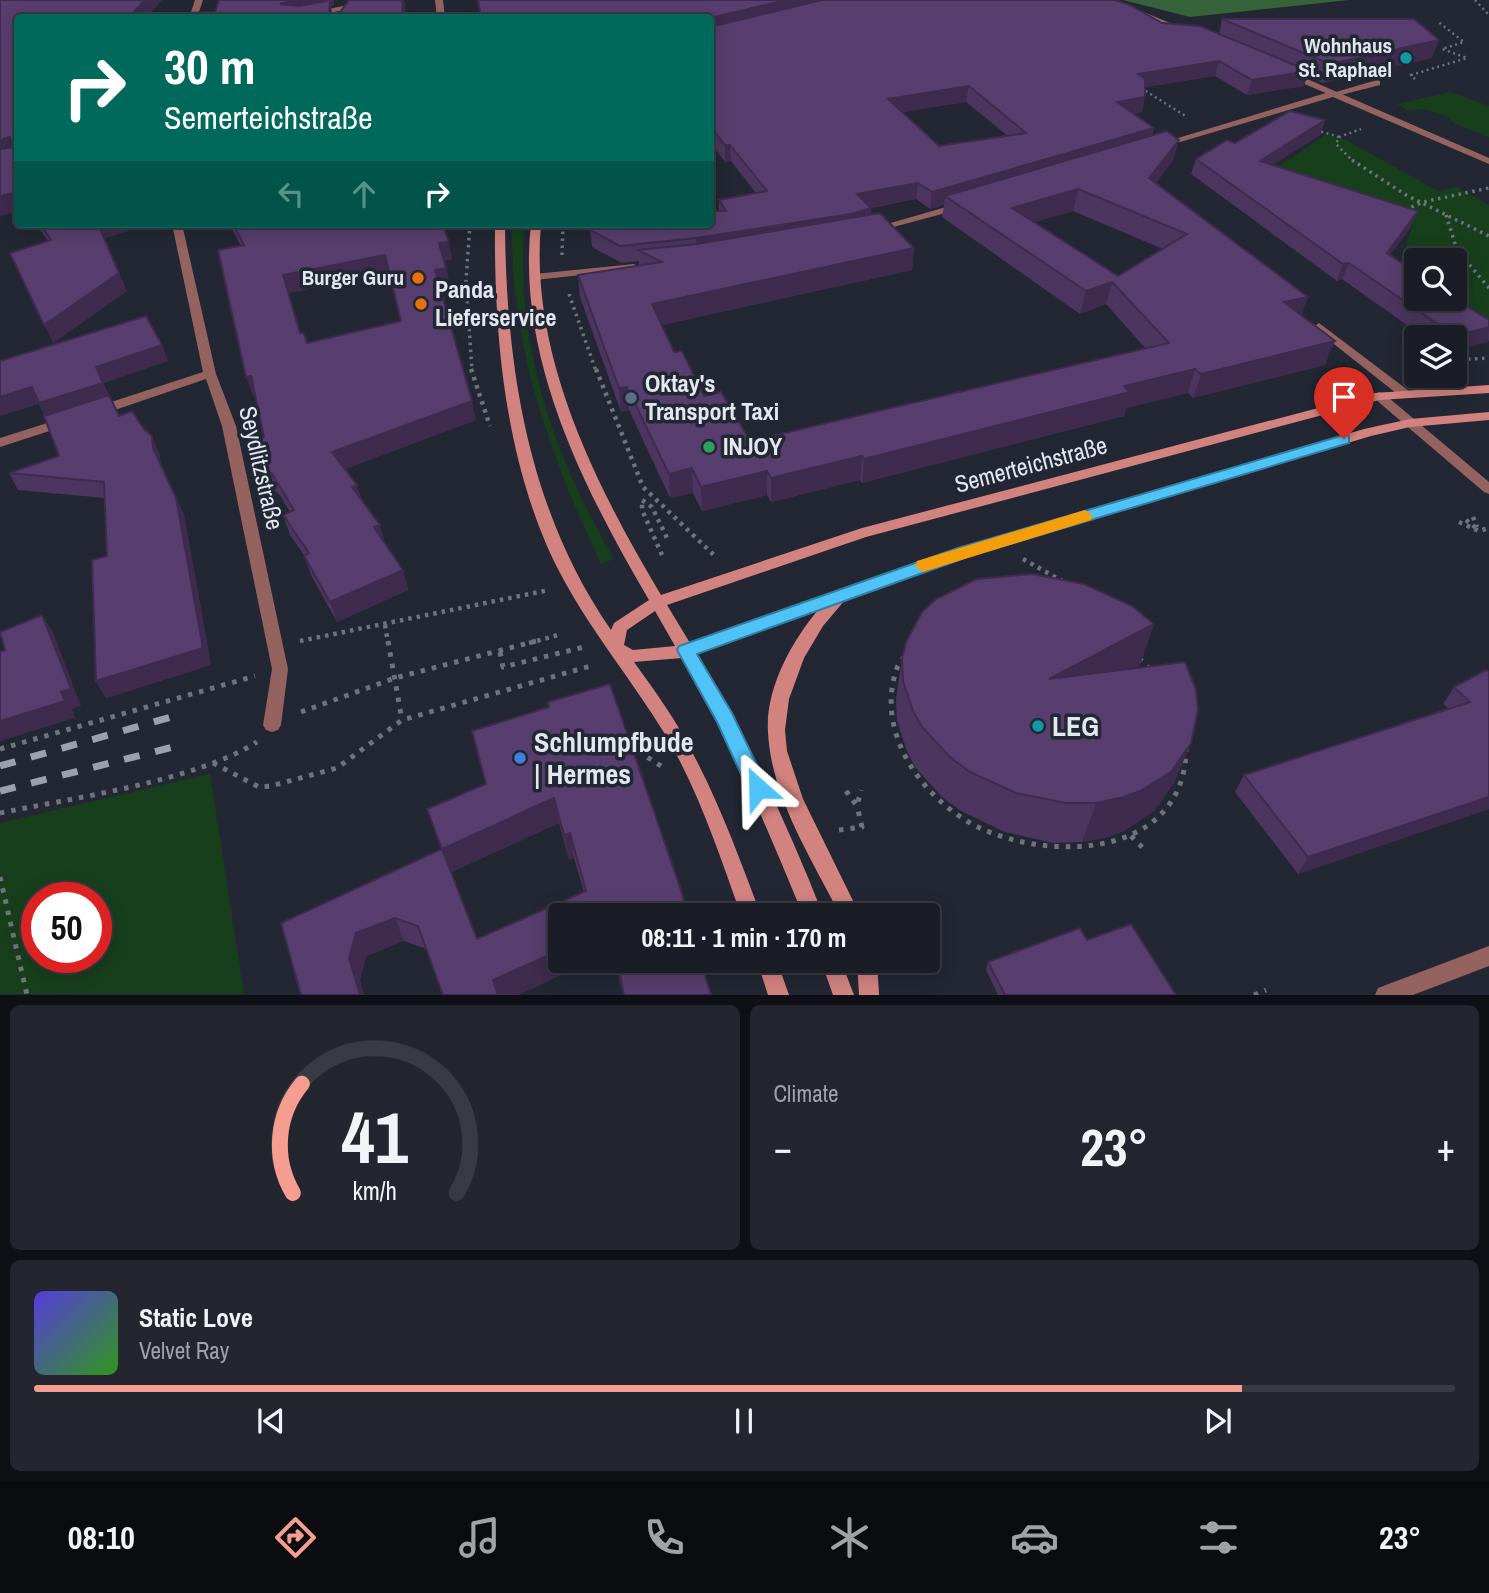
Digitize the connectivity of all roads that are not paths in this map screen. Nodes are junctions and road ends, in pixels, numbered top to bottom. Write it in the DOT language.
graph roads {
  1 [pos="371,3"];
  2 [pos="1126,9"];
  3 [pos="311,14"];
  4 [pos="1200,36"];
  5 [pos="1272,68"];
  6 [pos="1377,83"];
  7 [pos="1333,94"];
  8 [pos="1150,148"];
  9 [pos="1489,161"];
  10 [pos="978,202"];
  11 [pos="178,228"];
  12 [pos="500,228"];
  13 [pos="536,228"];
  14 [pos="866,232"];
  15 [pos="643,266"];
  16 [pos="535,277"];
  17 [pos="1319,327"];
  18 [pos="210,374"];
  19 [pos="1489,389"];
  20 [pos="1405,394"];
  21 [pos="1379,396"];
  22 [pos="1489,416"];
  23 [pos="1410,423"];
  24 [pos="0,443"];
  25 [pos="1489,489"];
  26 [pos="846,592"];
  27 [pos="657,602"];
  28 [pos="615,648"];
  29 [pos="686,650"];
  30 [pos="272,725"];
  31 [pos="746,903"];
  32 [pos="808,903"];
  33 [pos="844,903"];
  34 [pos="1489,956"];
  35 [pos="771,973"];
  36 [pos="836,973"];
  37 [pos="868,973"];
  38 [pos="779,995"];
  39 [pos="844,995"];
  40 [pos="869,995"];
  41 [pos="1385,995"];
  1 -- 3 [label="street"];
  2 -- 4 [label="street"];
  5 -- 7 [label="street"];
  6 -- 7 [label="street"];
  7 -- 8 [label="street"];
  7 -- 9 [label="street"];
  10 -- 14 [label="street"];
  11 -- 18 [label="street, Seydlitzstraße"];
  12 -- 28 [label="main road"];
  13 -- 16 [label="main road"];
  15 -- 16 [label="street"];
  16 -- 27 [label="main road"];
  17 -- 20 [label="street"];
  18 -- 24 [label="street"];
  18 -- 30 [label="street, Seydlitzstraße"];
  19 -- 20 [label="main road, Semerteichstraße"];
  20 -- 21 [label="main road, Semerteichstraße"];
  21 -- 23 [label="street"];
  21 -- 27 [label="main road, Semerteichstraße"];
  22 -- 23 [label="main road"];
  23 -- 25 [label="street"];
  23 -- 26 [label="main road"];
  26 -- 29 [label="main road"];
  26 -- 33 [label="main road"];
  27 -- 28 [label="main road, Semerteichstraße"];
  27 -- 29 [label="main road"];
  28 -- 29 [label="main road"];
  28 -- 31 [label="main road"];
  29 -- 32 [label="main road"];
  34 -- 41 [label="street"];
  35 -- 38 [label="main road"];
  36 -- 39 [label="main road"];
  37 -- 40 [label="main road"];
}
